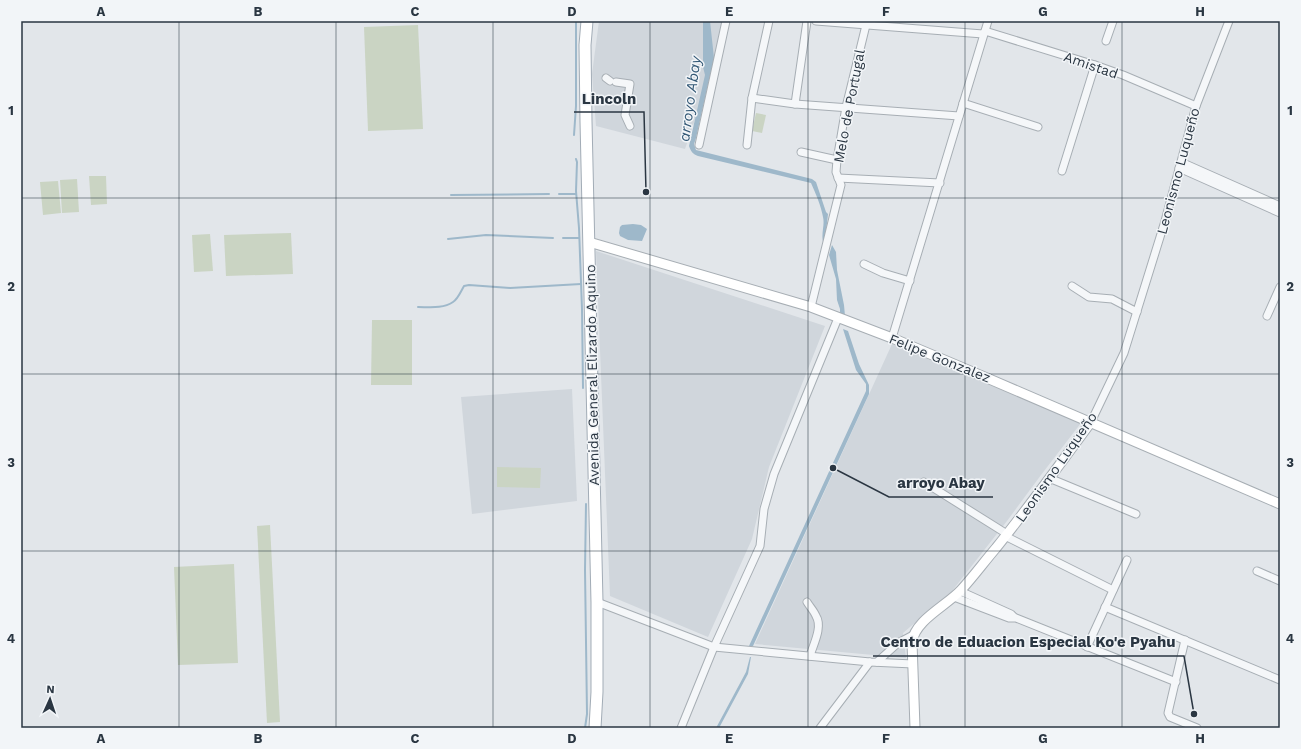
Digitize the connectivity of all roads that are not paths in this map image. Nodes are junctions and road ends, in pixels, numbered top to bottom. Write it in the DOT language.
graph roads {
  1 [pos="587,21"];
  2 [pos="726,21"];
  3 [pos="769,21"];
  4 [pos="807,21"];
  5 [pos="816,21"];
  6 [pos="988,21"];
  7 [pos="1113,21"];
  8 [pos="1229,21"];
  9 [pos="866,23"];
  10 [pos="984,32"];
  11 [pos="1106,42"];
  12 [pos="1095,65"];
  13 [pos="614,81"];
  14 [pos="752,98"];
  15 [pos="963,103"];
  16 [pos="795,104"];
  17 [pos="1196,106"];
  18 [pos="846,107"];
  19 [pos="959,116"];
  20 [pos="630,126"];
  21 [pos="1038,127"];
  22 [pos="699,145"];
  23 [pos="747,145"];
  24 [pos="801,152"];
  25 [pos="838,160"];
  26 [pos="1180,165"];
  27 [pos="1062,171"];
  28 [pos="838,178"];
  29 [pos="940,183"];
  30 [pos="1280,206"];
  31 [pos="1280,213"];
  32 [pos="589,242"];
  33 [pos="864,264"];
  34 [pos="910,281"];
  35 [pos="1072,286"];
  36 [pos="1280,287"];
  37 [pos="811,307"];
  38 [pos="1137,312"];
  39 [pos="1267,316"];
  40 [pos="838,318"];
  41 [pos="892,338"];
  42 [pos="1091,422"];
  43 [pos="1049,478"];
  44 [pos="924,482"];
  45 [pos="1280,504"];
  46 [pos="1136,514"];
  47 [pos="1006,535"];
  48 [pos="1127,560"];
  49 [pos="1257,571"];
  50 [pos="1280,581"];
  51 [pos="1113,590"];
  52 [pos="957,594"];
  53 [pos="598,602"];
  54 [pos="807,602"];
  55 [pos="1105,607"];
  56 [pos="913,635"];
  57 [pos="1185,640"];
  58 [pos="714,647"];
  59 [pos="1087,647"];
  60 [pos="810,656"];
  61 [pos="873,662"];
  62 [pos="913,664"];
  63 [pos="1280,680"];
  64 [pos="1176,682"];
  65 [pos="595,728"];
  66 [pos="680,728"];
  67 [pos="820,728"];
  68 [pos="915,728"];
  69 [pos="1197,728"];
  1 -- 32 [label="main road, Avenida General Elizardo Aquino"];
  2 -- 22 [label="street"];
  3 -- 14 [label="street"];
  4 -- 16 [label="street"];
  5 -- 9 [label="street, Amistad"];
  6 -- 10 [label="street"];
  7 -- 11 [label="street"];
  8 -- 17 [label="street, Leonismo Luqueño"];
  9 -- 10 [label="street, Amistad"];
  9 -- 18 [label="street, Melo de Portugal"];
  10 -- 12 [label="street, Amistad"];
  10 -- 15 [label="street"];
  12 -- 17 [label="street, Amistad"];
  12 -- 27 [label="street"];
  13 -- 20 [label="street"];
  14 -- 16 [label="street"];
  14 -- 23 [label="street"];
  15 -- 19 [label="street"];
  15 -- 21 [label="street"];
  16 -- 18 [label="street"];
  17 -- 26 [label="street, Leonismo Luqueño"];
  18 -- 19 [label="street"];
  18 -- 25 [label="street, Melo de Portugal"];
  19 -- 29 [label="street"];
  24 -- 25 [label="street"];
  25 -- 28 [label="street, Melo de Portugal"];
  26 -- 30 [label="street"];
  26 -- 31 [label="street"];
  26 -- 38 [label="street, Leonismo Luqueño"];
  28 -- 29 [label="street"];
  28 -- 37 [label="street, Melo de Portugal"];
  29 -- 34 [label="street"];
  32 -- 37 [label="street, Felipe Gonzalez"];
  32 -- 53 [label="main road, Avenida General Elizardo Aquino"];
  33 -- 34 [label="street"];
  34 -- 41 [label="street"];
  35 -- 38 [label="street"];
  36 -- 39 [label="street"];
  37 -- 40 [label="street, Felipe Gonzalez"];
  38 -- 42 [label="street, Leonismo Luqueño"];
  40 -- 41 [label="street, Felipe Gonzalez"];
  40 -- 58 [label="street"];
  41 -- 42 [label="street, Felipe Gonzalez"];
  42 -- 43 [label="street, Leonismo Luqueño"];
  42 -- 45 [label="street, Felipe Gonzalez"];
  43 -- 46 [label="street"];
  43 -- 47 [label="street, Leonismo Luqueño"];
  44 -- 47 [label="street"];
  47 -- 51 [label="street"];
  47 -- 52 [label="street, Leonismo Luqueño"];
  48 -- 51 [label="street"];
  49 -- 50 [label="street"];
  51 -- 55 [label="street"];
  52 -- 56 [label="street, Leonismo Luqueño"];
  52 -- 59 [label="street"];
  53 -- 58 [label="street"];
  53 -- 65 [label="main road, Avenida General Elizardo Aquino"];
  54 -- 60 [label="street"];
  55 -- 57 [label="street"];
  55 -- 59 [label="street"];
  56 -- 61 [label="street"];
  56 -- 62 [label="street"];
  57 -- 63 [label="street"];
  57 -- 64 [label="street"];
  58 -- 60 [label="street"];
  58 -- 66 [label="street"];
  59 -- 64 [label="street"];
  60 -- 61 [label="street"];
  61 -- 62 [label="street"];
  61 -- 67 [label="street"];
  62 -- 68 [label="street"];
  64 -- 69 [label="street"];
}
